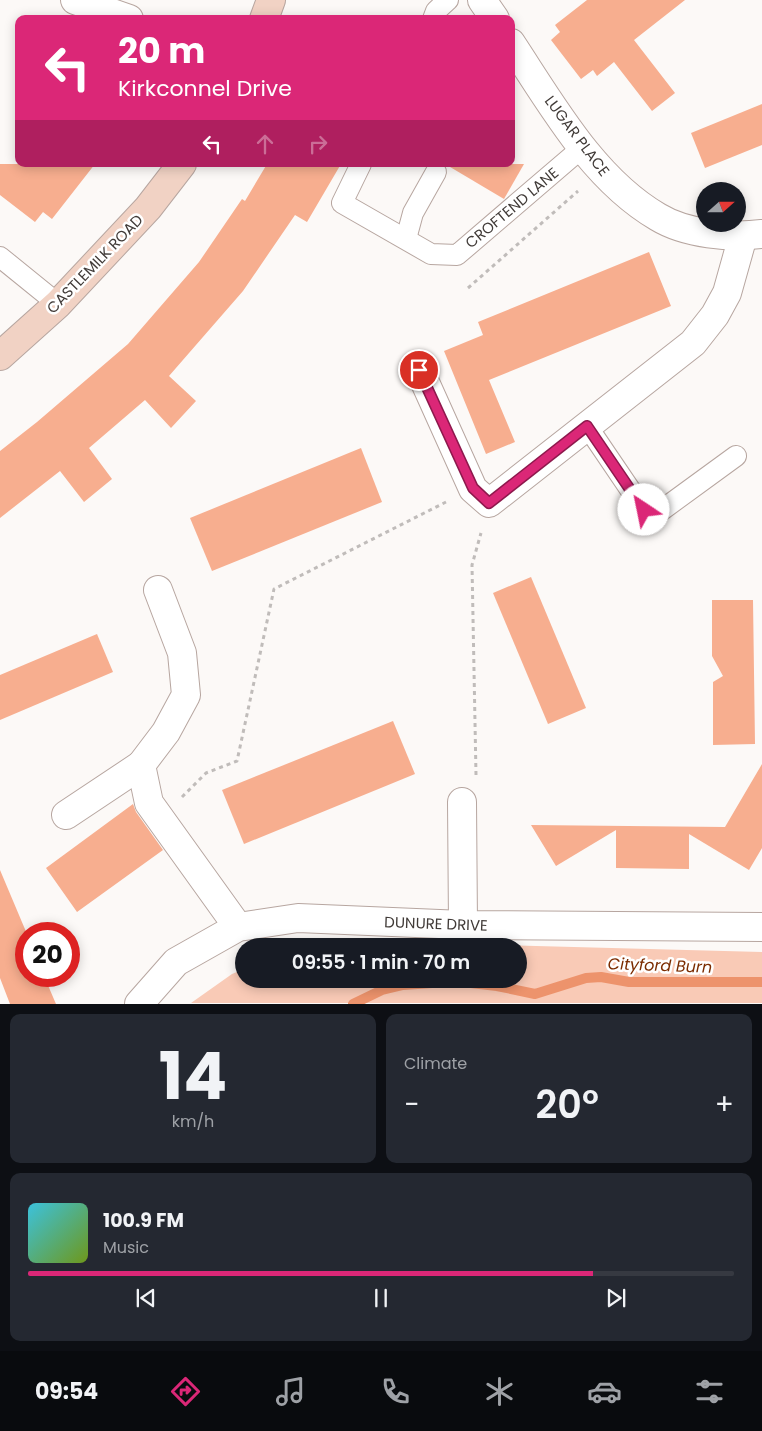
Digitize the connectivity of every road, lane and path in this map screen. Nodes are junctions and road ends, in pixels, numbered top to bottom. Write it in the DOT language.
graph roads {
  1 [pos="75,0"];
  2 [pos="272,0"];
  3 [pos="448,0"];
  4 [pos="118,15"];
  5 [pos="266,15"];
  6 [pos="434,15"];
  7 [pos="515,49"];
  8 [pos="583,147"];
  9 [pos="180,167"];
  10 [pos="360,167"];
  11 [pos="601,171"];
  12 [pos="436,172"];
  13 [pos="752,235"];
  14 [pos="406,240"];
  15 [pos="0,257"];
  16 [pos="468,288"];
  17 [pos="58,304"];
  18 [pos="0,356"];
  19 [pos="419,370"];
  20 [pos="587,426"];
  21 [pos="736,456"];
  22 [pos="481,496"];
  23 [pos="158,590"];
  24 [pos="141,765"];
  25 [pos="462,802"];
  26 [pos="66,816"];
  27 [pos="160,818"];
  28 [pos="463,926"];
  29 [pos="238,927"];
  30 [pos="762,927"];
  31 [pos="139,1004"];
  1 -- 4 [label="street"];
  2 -- 5 [label="street"];
  3 -- 6 [label="lane"];
  7 -- 8 [label="street, LUGAR PLACE"];
  8 -- 11 [label="street, LUGAR PLACE"];
  8 -- 14 [label="lane, CROFTEND LANE"];
  9 -- 17 [label="street, CASTLEMILK ROAD"];
  10 -- 14 [label="lane, CROFTEND LANE"];
  11 -- 13 [label="street, LUGAR PLACE"];
  11 -- 16 [label="path"];
  12 -- 14 [label="lane"];
  13 -- 20 [label="street"];
  15 -- 17 [label="lane"];
  17 -- 18 [label="street, CASTLEMILK ROAD"];
  19 -- 22 [label="street"];
  20 -- 21 [label="lane"];
  20 -- 22 [label="street"];
  22 -- 25 [label="path"];
  22 -- 27 [label="path"];
  23 -- 24 [label="street"];
  24 -- 26 [label="street"];
  24 -- 27 [label="street"];
  25 -- 28 [label="street"];
  27 -- 29 [label="street"];
  28 -- 29 [label="street, DUNURE DRIVE"];
  28 -- 30 [label="street, DUNURE DRIVE"];
  29 -- 31 [label="street, DUNURE DRIVE"];
}
